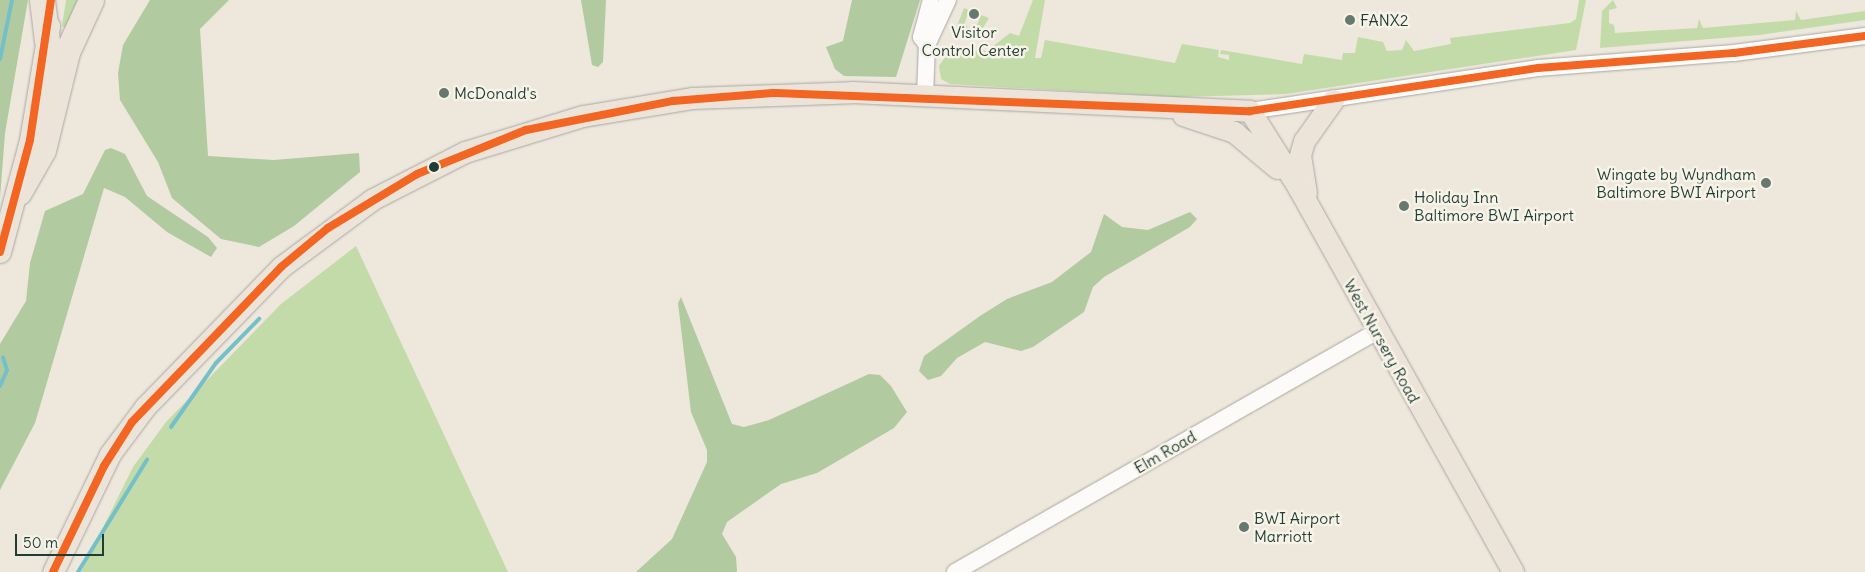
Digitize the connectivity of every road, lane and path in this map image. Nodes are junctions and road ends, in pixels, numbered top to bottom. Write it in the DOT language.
graph roads {
  1 [pos="42,0"];
  2 [pos="52,0"];
  3 [pos="91,0"];
  4 [pos="931,0"];
  5 [pos="948,0"];
  6 [pos="1865,36"];
  7 [pos="47,41"];
  8 [pos="927,46"];
  9 [pos="925,96"];
  10 [pos="1333,100"];
  11 [pos="1164,109"];
  12 [pos="1250,111"];
  13 [pos="1298,187"];
  14 [pos="19,192"];
  15 [pos="1308,205"];
  16 [pos="0,252"];
  17 [pos="1376,332"];
  18 [pos="53,572"];
  19 [pos="955,572"];
  20 [pos="1513,572"];
  1 -- 7 [label="highway"];
  2 -- 7 [label="main road"];
  3 -- 14 [label="highway"];
  4 -- 8 [label="street"];
  5 -- 8 [label="street"];
  6 -- 10 [label="street"];
  7 -- 14 [label="main road"];
  8 -- 9 [label="street"];
  9 -- 11 [label="main road"];
  9 -- 18 [label="main road"];
  10 -- 12 [label="street"];
  10 -- 15 [label="main road"];
  11 -- 12 [label="main road"];
  11 -- 13 [label="main road"];
  12 -- 13 [label="main road, West Nursery Road"];
  13 -- 15 [label="main road, West Nursery Road"];
  14 -- 16 [label="main road"];
  15 -- 17 [label="main road, West Nursery Road"];
  17 -- 19 [label="street, Elm Road"];
  17 -- 20 [label="main road, West Nursery Road"];
}
